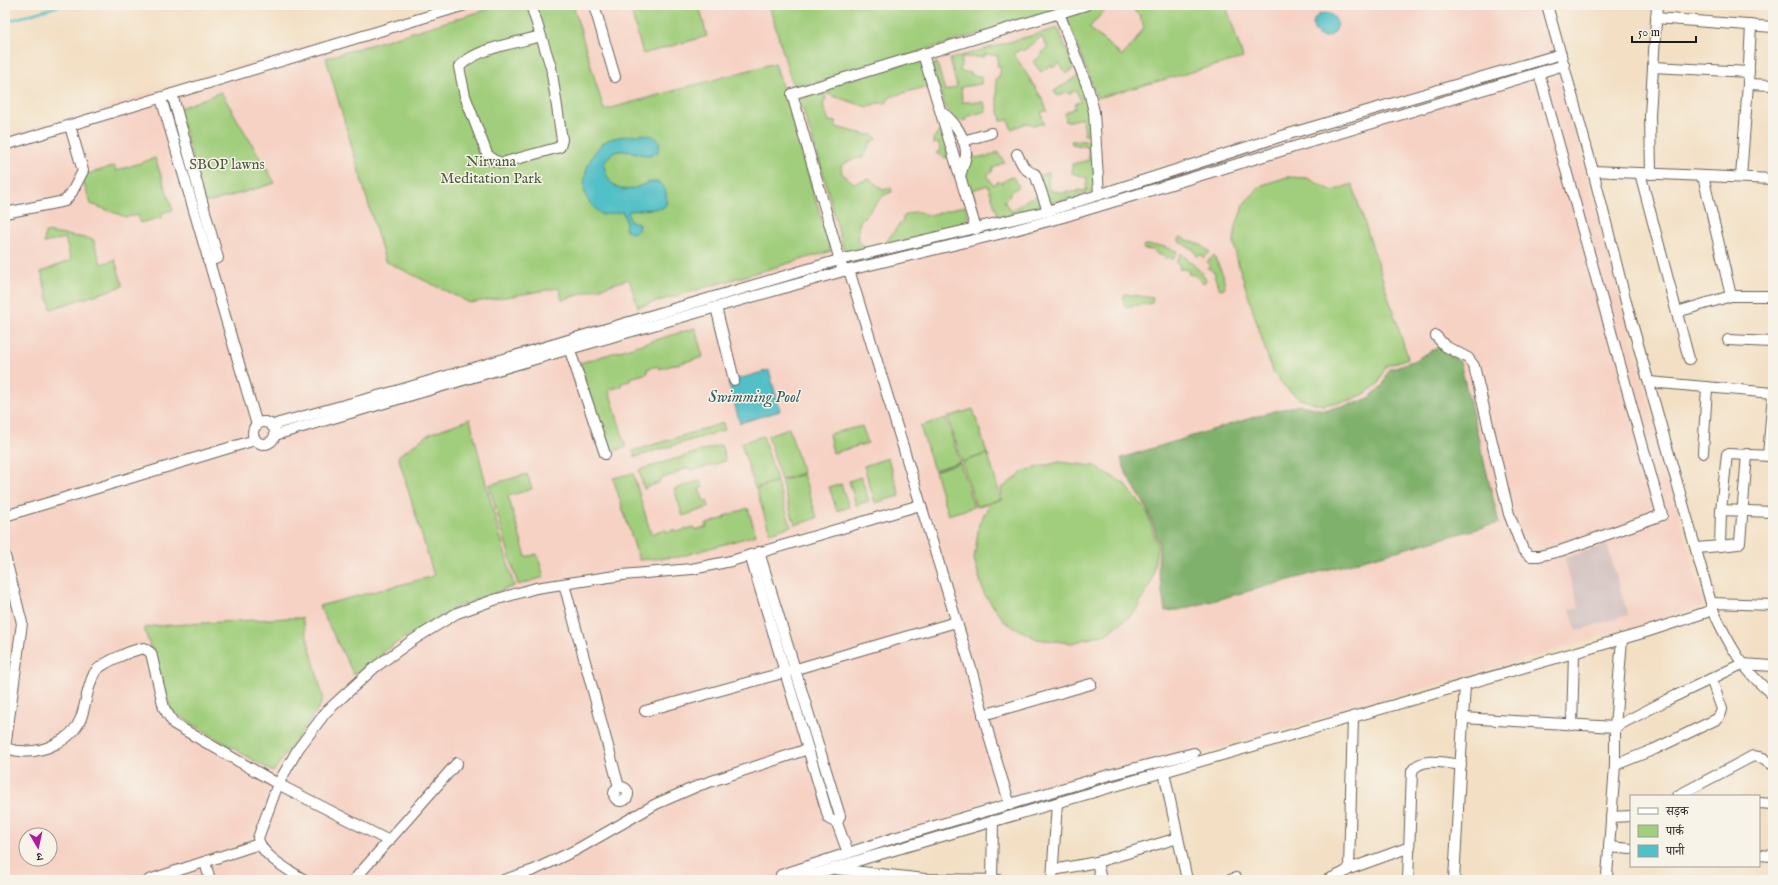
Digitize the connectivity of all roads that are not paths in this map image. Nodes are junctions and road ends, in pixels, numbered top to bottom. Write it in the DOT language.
graph roads {
  1 [pos="465,5"];
  2 [pos="531,5"];
  3 [pos="594,5"];
  4 [pos="1086,5"];
  5 [pos="1547,5"];
  6 [pos="1656,5"];
  7 [pos="1059,13"];
  8 [pos="1656,18"];
  9 [pos="1751,25"];
  10 [pos="1773,27"];
  11 [pos="541,36"];
  12 [pos="923,54"];
  13 [pos="1561,54"];
  14 [pos="1564,65"];
  15 [pos="1652,67"];
  16 [pos="1749,72"];
  17 [pos="1539,73"];
  18 [pos="615,77"];
  19 [pos="1748,84"];
  20 [pos="1773,85"];
  21 [pos="172,94"];
  22 [pos="161,98"];
  23 [pos="941,112"];
  24 [pos="1364,112"];
  25 [pos="1368,125"];
  26 [pos="70,126"];
  27 [pos="991,133"];
  28 [pos="963,141"];
  29 [pos="5,146"];
  30 [pos="1017,154"];
  31 [pos="1593,171"];
  32 [pos="1640,173"];
  33 [pos="1651,174"];
  34 [pos="960,176"];
  35 [pos="1703,176"];
  36 [pos="1741,177"];
  37 [pos="1773,179"];
  38 [pos="1117,189"];
  39 [pos="1099,195"];
  40 [pos="1119,200"];
  41 [pos="1048,211"];
  42 [pos="5,213"];
  43 [pos="976,229"];
  44 [pos="213,259"];
  45 [pos="843,267"];
  46 [pos="1731,296"];
  47 [pos="1773,296"];
  48 [pos="716,307"];
  49 [pos="1677,312"];
  50 [pos="1436,336"];
  51 [pos="1728,340"];
  52 [pos="1773,342"];
  53 [pos="568,344"];
  54 [pos="1689,359"];
  55 [pos="734,380"];
  56 [pos="1649,382"];
  57 [pos="1706,387"];
  58 [pos="1773,393"];
  59 [pos="257,425"];
  60 [pos="274,430"];
  61 [pos="255,440"];
  62 [pos="1703,453"];
  63 [pos="605,454"];
  64 [pos="1747,454"];
  65 [pos="1770,456"];
  66 [pos="920,505"];
  67 [pos="1721,510"];
  68 [pos="1742,511"];
  69 [pos="1773,512"];
  70 [pos="5,516"];
  71 [pos="1720,546"];
  72 [pos="1697,548"];
  73 [pos="754,554"];
  74 [pos="5,556"];
  75 [pos="564,584"];
  76 [pos="1773,605"];
  77 [pos="1712,606"];
  78 [pos="956,622"];
  79 [pos="1622,639"];
  80 [pos="1574,653"];
  81 [pos="1742,664"];
  82 [pos="1773,666"];
  83 [pos="790,671"];
  84 [pos="1711,679"];
  85 [pos="1091,684"];
  86 [pos="1465,684"];
  87 [pos="1773,695"];
  88 [pos="645,711"];
  89 [pos="983,715"];
  90 [pos="1353,717"];
  91 [pos="1463,718"];
  92 [pos="1572,725"];
  93 [pos="1615,727"];
  94 [pos="808,749"];
  95 [pos="1194,753"];
  96 [pos="457,763"];
  97 [pos="1461,765"];
  98 [pos="1615,765"];
  99 [pos="1773,765"];
  100 [pos="1164,772"];
  101 [pos="278,784"];
  102 [pos="1679,795"];
  103 [pos="1057,803"];
  104 [pos="1760,803"];
  105 [pos="1773,804"];
  106 [pos="1010,805"];
  107 [pos="1630,816"];
  108 [pos="1611,817"];
  109 [pos="628,819"];
  110 [pos="992,821"];
  111 [pos="837,823"];
  112 [pos="1178,838"];
  113 [pos="389,841"];
  114 [pos="259,844"];
  115 [pos="1410,847"];
  116 [pos="1608,847"];
  117 [pos="1630,848"];
  118 [pos="848,853"];
  119 [pos="1760,855"];
  120 [pos="1773,856"];
  121 [pos="205,862"];
  122 [pos="1097,862"];
  123 [pos="831,868"];
  124 [pos="1350,868"];
  125 [pos="1053,875"];
  126 [pos="781,876"];
  127 [pos="149,880"];
  128 [pos="210,880"];
  129 [pos="304,880"];
  130 [pos="354,880"];
  131 [pos="504,880"];
  132 [pos="796,880"];
  133 [pos="925,880"];
  134 [pos="992,880"];
  135 [pos="1000,880"];
  136 [pos="1101,880"];
  137 [pos="1187,880"];
  138 [pos="1326,880"];
  139 [pos="1408,880"];
  140 [pos="1454,880"];
  141 [pos="1609,880"];
  1 -- 21 [label="street"];
  2 -- 11 [label="street"];
  3 -- 18 [label="street"];
  4 -- 7 [label="street"];
  5 -- 13 [label="street"];
  6 -- 8 [label="street"];
  7 -- 12 [label="street"];
  7 -- 39 [label="street"];
  8 -- 9 [label="street"];
  8 -- 15 [label="street"];
  9 -- 10 [label="street"];
  9 -- 16 [label="street"];
  11 -- 11 [label="street"];
  12 -- 23 [label="street"];
  12 -- 45 [label="street"];
  13 -- 14 [label="street"];
  13 -- 24 [label="street"];
  14 -- 17 [label="street"];
  14 -- 31 [label="street"];
  15 -- 16 [label="street"];
  15 -- 33 [label="street"];
  16 -- 19 [label="street"];
  17 -- 25 [label="street"];
  17 -- 50 [label="street"];
  19 -- 20 [label="street"];
  19 -- 36 [label="street"];
  21 -- 22 [label="street"];
  21 -- 44 [label="street"];
  22 -- 26 [label="street"];
  22 -- 44 [label="street"];
  23 -- 28 [label="street"];
  23 -- 34 [label="street"];
  24 -- 25 [label="street"];
  24 -- 38 [label="street"];
  25 -- 40 [label="street"];
  26 -- 29 [label="street"];
  26 -- 42 [label="street"];
  27 -- 28 [label="street"];
  28 -- 34 [label="street"];
  30 -- 41 [label="street"];
  31 -- 32 [label="street"];
  31 -- 56 [label="street"];
  32 -- 33 [label="street"];
  32 -- 49 [label="street"];
  33 -- 35 [label="street"];
  34 -- 43 [label="street"];
  35 -- 36 [label="street"];
  35 -- 46 [label="street"];
  36 -- 37 [label="street"];
  38 -- 39 [label="street"];
  38 -- 40 [label="street"];
  39 -- 41 [label="street"];
  40 -- 45 [label="street"];
  41 -- 43 [label="street"];
  43 -- 45 [label="street"];
  44 -- 59 [label="street"];
  45 -- 48 [label="street"];
  45 -- 53 [label="street"];
  45 -- 66 [label="street"];
  46 -- 47 [label="street"];
  46 -- 49 [label="street"];
  48 -- 53 [label="street"];
  48 -- 55 [label="street"];
  49 -- 54 [label="street"];
  51 -- 52 [label="street"];
  53 -- 60 [label="street"];
  53 -- 63 [label="street"];
  56 -- 57 [label="street"];
  56 -- 72 [label="street"];
  57 -- 58 [label="street"];
  57 -- 62 [label="street"];
  58 -- 65 [label="street"];
  59 -- 60 [label="street"];
  59 -- 61 [label="street"];
  60 -- 61 [label="street"];
  61 -- 70 [label="street"];
  64 -- 65 [label="street"];
  64 -- 67 [label="street"];
  64 -- 68 [label="street"];
  66 -- 73 [label="street"];
  66 -- 78 [label="street"];
  67 -- 68 [label="street"];
  67 -- 71 [label="street"];
  68 -- 69 [label="street"];
  68 -- 71 [label="street"];
  71 -- 72 [label="street"];
  72 -- 77 [label="street"];
  73 -- 75 [label="street"];
  73 -- 83 [label="street"];
  74 -- 101 [label="street"];
  75 -- 101 [label="street"];
  75 -- 109 [label="street"];
  76 -- 77 [label="street"];
  77 -- 79 [label="street"];
  77 -- 81 [label="street"];
  78 -- 83 [label="street"];
  78 -- 89 [label="street"];
  79 -- 80 [label="street"];
  79 -- 93 [label="street"];
  80 -- 86 [label="street"];
  80 -- 92 [label="street"];
  81 -- 82 [label="street"];
  81 -- 84 [label="street"];
  81 -- 87 [label="street"];
  83 -- 88 [label="street"];
  83 -- 94 [label="street"];
  83 -- 111 [label="street"];
  84 -- 93 [label="street"];
  84 -- 98 [label="street"];
  85 -- 89 [label="street"];
  86 -- 90 [label="street"];
  86 -- 91 [label="street"];
  89 -- 106 [label="street"];
  90 -- 100 [label="street"];
  90 -- 124 [label="street"];
  91 -- 92 [label="street"];
  91 -- 97 [label="street"];
  92 -- 93 [label="street"];
  93 -- 98 [label="street"];
  94 -- 109 [label="street"];
  94 -- 111 [label="street"];
  95 -- 106 [label="street"];
  96 -- 113 [label="street"];
  97 -- 115 [label="street"];
  97 -- 140 [label="street"];
  98 -- 108 [label="street"];
  99 -- 102 [label="street"];
  100 -- 103 [label="street"];
  100 -- 112 [label="street"];
  101 -- 113 [label="street"];
  101 -- 114 [label="street"];
  103 -- 110 [label="street"];
  103 -- 125 [label="street"];
  104 -- 105 [label="street"];
  106 -- 118 [label="street"];
  107 -- 108 [label="street"];
  108 -- 116 [label="street"];
  109 -- 131 [label="street"];
  110 -- 123 [label="street"];
  110 -- 134 [label="street"];
  111 -- 118 [label="street"];
  112 -- 122 [label="street"];
  112 -- 137 [label="street"];
  113 -- 130 [label="street"];
  114 -- 121 [label="street"];
  114 -- 129 [label="street"];
  115 -- 124 [label="street"];
  115 -- 139 [label="street"];
  116 -- 117 [label="street"];
  116 -- 141 [label="street"];
  118 -- 126 [label="street"];
  119 -- 120 [label="street"];
  121 -- 127 [label="street"];
  121 -- 128 [label="street"];
  122 -- 125 [label="street"];
  122 -- 136 [label="street"];
  123 -- 132 [label="street"];
  123 -- 133 [label="street"];
  124 -- 138 [label="street"];
  133 -- 134 [label="street"];
  134 -- 135 [label="street"];
}
